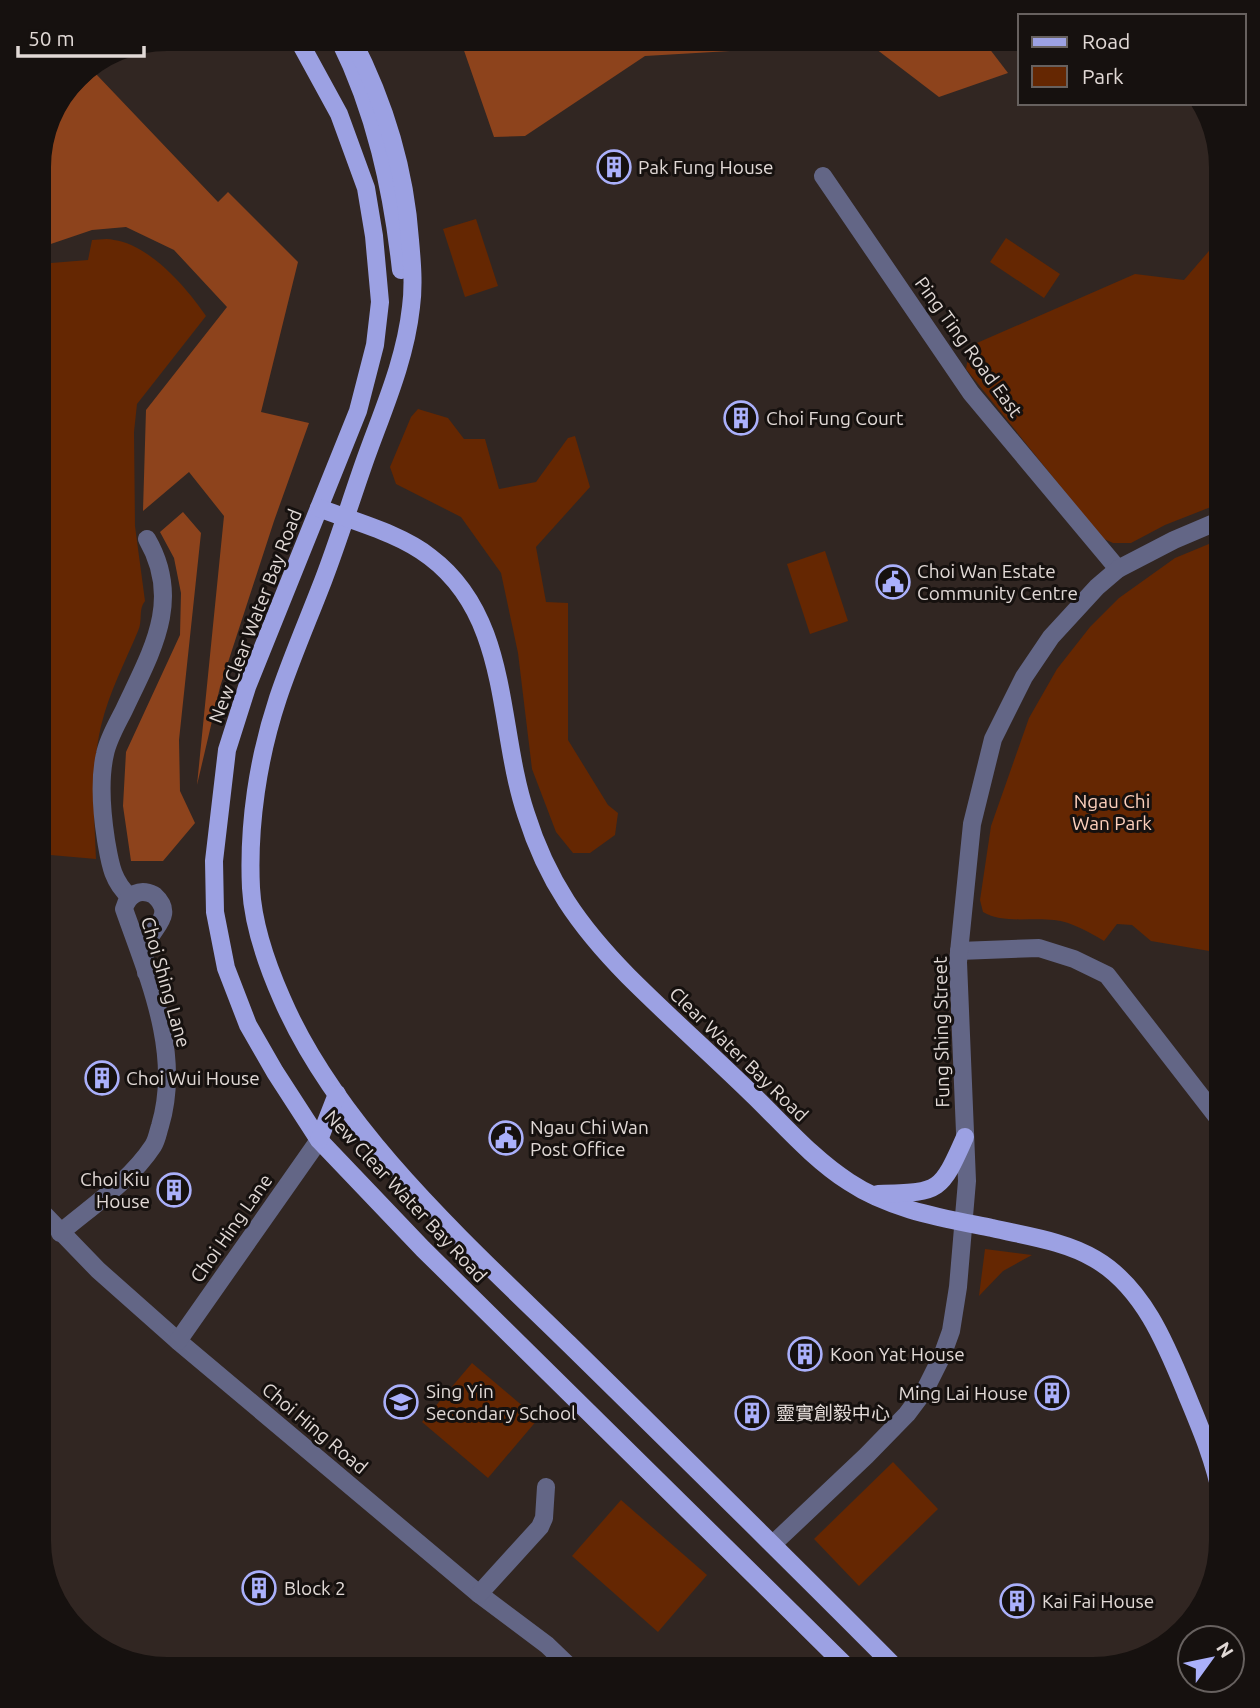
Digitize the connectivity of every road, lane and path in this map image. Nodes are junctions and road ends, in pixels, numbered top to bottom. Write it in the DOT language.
graph roads {
  1 [pos="305,51"];
  2 [pos="336,51"];
  3 [pos="343,51"];
  4 [pos="358,51"];
  5 [pos="348,69"];
  6 [pos="823,176"];
  7 [pos="380,302"];
  8 [pos="407,329"];
  9 [pos="319,508"];
  10 [pos="347,519"];
  11 [pos="1209,525"];
  12 [pos="147,539"];
  13 [pos="1118,569"];
  14 [pos="127,903"];
  15 [pos="959,951"];
  16 [pos="146,973"];
  17 [pos="337,1094"];
  18 [pos="1209,1105"];
  19 [pos="965,1137"];
  20 [pos="319,1140"];
  21 [pos="871,1195"];
  22 [pos="51,1223"];
  23 [pos="965,1223"];
  24 [pos="60,1233"];
  25 [pos="178,1341"];
  26 [pos="1209,1451"];
  27 [pos="546,1487"];
  28 [pos="773,1544"];
  29 [pos="479,1594"];
  30 [pos="560,1657"];
  31 [pos="836,1657"];
  32 [pos="884,1657"];
  1 -- 7 [label="main road"];
  2 -- 5 [label="main road"];
  3 -- 5 [label="main road"];
  4 -- 8 [label="main road"];
  5 -- 7 [label="main road"];
  5 -- 8 [label="main road"];
  6 -- 13 [label="street, Ping Ting Road East"];
  7 -- 9 [label="main road"];
  8 -- 10 [label="main road"];
  9 -- 10 [label="main road, Clear Water Bay Road"];
  9 -- 20 [label="main road, New Clear Water Bay Road"];
  10 -- 17 [label="main road, New Clear Water Bay Road"];
  10 -- 21 [label="main road, Clear Water Bay Road"];
  11 -- 13 [label="street, Fung Shing Street"];
  12 -- 14 [label="street, Choi Shing Lane"];
  13 -- 15 [label="street, Fung Shing Street"];
  14 -- 16 [label="street, Choi Shing Lane"];
  14 -- 16 [label="street"];
  15 -- 18 [label="street"];
  15 -- 19 [label="street, Fung Shing Street"];
  16 -- 24 [label="street, Choi Shing Lane"];
  17 -- 20 [label="main road"];
  17 -- 28 [label="main road, New Clear Water Bay Road"];
  19 -- 21 [label="main road"];
  19 -- 23 [label="street, Fung Shing Street"];
  20 -- 25 [label="street, Choi Hing Lane"];
  20 -- 31 [label="main road, New Clear Water Bay Road"];
  21 -- 23 [label="main road, Clear Water Bay Road"];
  22 -- 24 [label="street, Choi Hing Road"];
  23 -- 26 [label="main road, Clear Water Bay Road"];
  23 -- 28 [label="street, Fung Shing Street"];
  24 -- 25 [label="street, Choi Hing Road"];
  25 -- 29 [label="street, Choi Hing Road"];
  27 -- 29 [label="street"];
  28 -- 32 [label="main road, New Clear Water Bay Road"];
  29 -- 30 [label="street, Choi Hing Road"];
}
